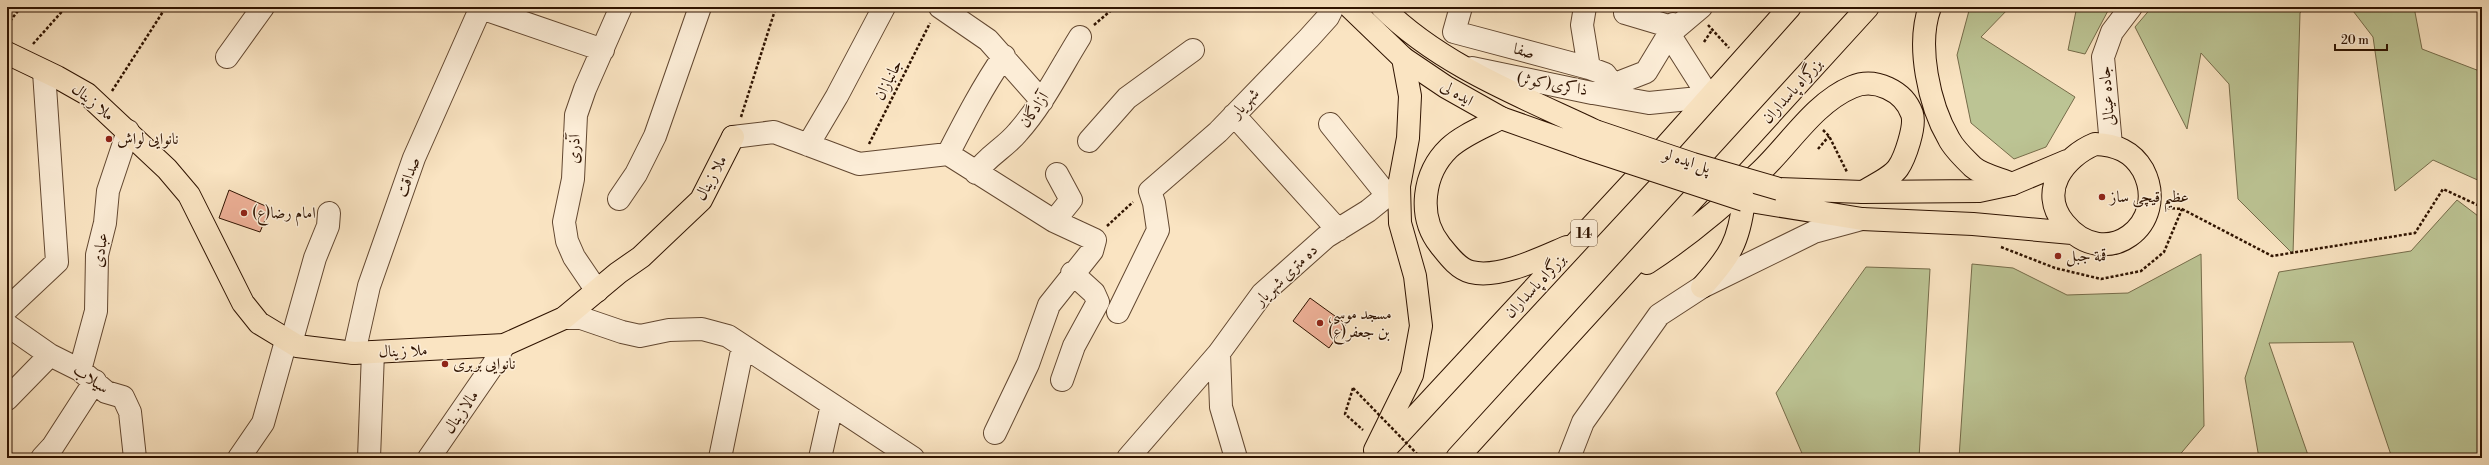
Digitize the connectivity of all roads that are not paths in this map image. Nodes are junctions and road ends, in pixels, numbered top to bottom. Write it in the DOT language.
graph roads {
  1 [pos="264,7"];
  2 [pos="621,7"];
  3 [pos="700,7"];
  4 [pos="884,7"];
  5 [pos="1333,7"];
  6 [pos="1350,7"];
  7 [pos="1382,7"];
  8 [pos="1461,7"];
  9 [pos="1585,7"];
  10 [pos="1627,7"];
  11 [pos="1790,7"];
  12 [pos="1868,7"];
  13 [pos="1930,7"];
  14 [pos="2131,7"];
  15 [pos="481,8"];
  16 [pos="936,14"];
  17 [pos="1683,17"];
  18 [pos="1080,37"];
  19 [pos="603,50"];
  20 [pos="1193,50"];
  21 [pos="7,53"];
  22 [pos="1004,56"];
  23 [pos="227,57"];
  24 [pos="1403,58"];
  25 [pos="1459,66"];
  26 [pos="1589,68"];
  27 [pos="44,72"];
  28 [pos="1614,85"];
  29 [pos="1592,93"];
  30 [pos="1709,97"];
  31 [pos="1042,100"];
  32 [pos="1234,115"];
  33 [pos="1501,118"];
  34 [pos="1330,124"];
  35 [pos="128,131"];
  36 [pos="733,137"];
  37 [pos="1589,139"];
  38 [pos="1089,141"];
  39 [pos="808,144"];
  40 [pos="2110,145"];
  41 [pos="948,154"];
  42 [pos="2067,161"];
  43 [pos="976,173"];
  44 [pos="1057,174"];
  45 [pos="2020,180"];
  46 [pos="1393,190"];
  47 [pos="1860,192"];
  48 [pos="619,199"];
  49 [pos="1744,200"];
  50 [pos="329,213"];
  51 [pos="1862,219"];
  52 [pos="1054,221"];
  53 [pos="1338,230"];
  54 [pos="2037,230"];
  55 [pos="2072,233"];
  56 [pos="1572,245"];
  57 [pos="1072,273"];
  58 [pos="1620,281"];
  59 [pos="1702,287"];
  60 [pos="597,291"];
  61 [pos="7,309"];
  62 [pos="1118,312"];
  63 [pos="564,318"];
  64 [pos="7,325"];
  65 [pos="289,342"];
  66 [pos="504,345"];
  67 [pos="744,346"];
  68 [pos="363,353"];
  69 [pos="1219,353"];
  70 [pos="50,355"];
  71 [pos="88,376"];
  72 [pos="1062,380"];
  73 [pos="7,399"];
  74 [pos="832,404"];
  75 [pos="995,433"];
  76 [pos="42,458"];
  77 [pos="135,458"];
  78 [pos="239,458"];
  79 [pos="369,458"];
  80 [pos="429,458"];
  81 [pos="720,458"];
  82 [pos="820,458"];
  83 [pos="913,458"];
  84 [pos="1128,458"];
  85 [pos="1236,458"];
  86 [pos="1371,458"];
  87 [pos="1377,458"];
  88 [pos="1457,458"];
  89 [pos="1569,458"];
  1 -- 23 [label="street"];
  2 -- 19 [label="street, آذری"];
  3 -- 48 [label="street"];
  4 -- 39 [label="street"];
  5 -- 32 [label="street, شهریار"];
  6 -- 24 [label="main road, ایده لی"];
  7 -- 25 [label="main road, ایده لی"];
  8 -- 26 [label="street, صفا"];
  9 -- 26 [label="street"];
  10 -- 17 [label="street"];
  11 -- 30 [label="main road, بزرگراه پاسداران / 14"];
  12 -- 58 [label="main road, بزرگراه پاسداران"];
  13 -- 45 [label="main road"];
  14 -- 40 [label="street, جاده عینالی"];
  15 -- 19 [label="street"];
  15 -- 68 [label="street, صداقت"];
  16 -- 22 [label="street"];
  17 -- 28 [label="street, ذاکری(کوثر)"];
  17 -- 30 [label="street"];
  18 -- 31 [label="street, آزادگان"];
  19 -- 60 [label="street, آذری"];
  20 -- 38 [label="street"];
  21 -- 27 [label="main road, ملا زینال"];
  22 -- 31 [label="street"];
  22 -- 41 [label="street"];
  24 -- 33 [label="main road, ایده لی"];
  24 -- 46 [label="main road"];
  25 -- 29 [label="street, ذاکری(کوثر)"];
  25 -- 37 [label="main road, ایده لی"];
  26 -- 28 [label="street, صفا"];
  27 -- 35 [label="main road, ملا زینال"];
  27 -- 61 [label="street"];
  28 -- 29 [label="street, ذاکری(کوثر)"];
  29 -- 30 [label="street"];
  30 -- 56 [label="main road, بزرگراه پاسداران / 14"];
  31 -- 43 [label="street, آزادگان"];
  32 -- 53 [label="street"];
  32 -- 62 [label="street, شهریار"];
  33 -- 37 [label="main road, ایده لی"];
  33 -- 56 [label="main road"];
  34 -- 46 [label="street"];
  35 -- 65 [label="main road, ملا زینال"];
  35 -- 71 [label="street, عبادی"];
  36 -- 39 [label="street"];
  36 -- 60 [label="main road, ملا زینال"];
  37 -- 47 [label="main road, پل ایده لو, bridge"];
  37 -- 49 [label="main road, پل ایده لو, bridge"];
  39 -- 41 [label="street"];
  40 -- 42 [label="main road"];
  40 -- 55 [label="main road"];
  41 -- 43 [label="street"];
  42 -- 45 [label="main road, پل ایده لو"];
  42 -- 55 [label="main road"];
  43 -- 52 [label="street"];
  44 -- 52 [label="street"];
  45 -- 47 [label="main road, پل ایده لو"];
  45 -- 54 [label="main road"];
  46 -- 53 [label="street, ده متری شهریار"];
  46 -- 86 [label="main road"];
  47 -- 58 [label="main road"];
  49 -- 51 [label="main road, پل ایده لو"];
  49 -- 59 [label="main road"];
  50 -- 65 [label="street"];
  51 -- 54 [label="main road, پل ایده لو"];
  51 -- 59 [label="street"];
  52 -- 57 [label="street"];
  53 -- 69 [label="street, ده متری شهریار"];
  54 -- 55 [label="main road, پل ایده لو"];
  56 -- 87 [label="main road, بزرگراه پاسداران / 14"];
  57 -- 72 [label="street"];
  57 -- 75 [label="street"];
  58 -- 88 [label="main road, بزرگراه پاسداران"];
  59 -- 89 [label="street"];
  60 -- 63 [label="main road, ملا زینال"];
  63 -- 66 [label="main road, ملا زینال"];
  63 -- 67 [label="street"];
  64 -- 70 [label="street, سیلاب"];
  65 -- 68 [label="main road, ملا زینال"];
  65 -- 78 [label="street"];
  66 -- 68 [label="main road, ملا زینال"];
  66 -- 80 [label="street, مالازینال"];
  67 -- 74 [label="street"];
  67 -- 81 [label="street"];
  68 -- 79 [label="street, صداقت"];
  69 -- 84 [label="street, ده متری شهریار"];
  69 -- 85 [label="street"];
  70 -- 71 [label="street, سیلاب"];
  70 -- 73 [label="street"];
  71 -- 76 [label="street, عبادی"];
  71 -- 77 [label="street, سیلاب"];
  74 -- 82 [label="street"];
  74 -- 83 [label="street"];
}
